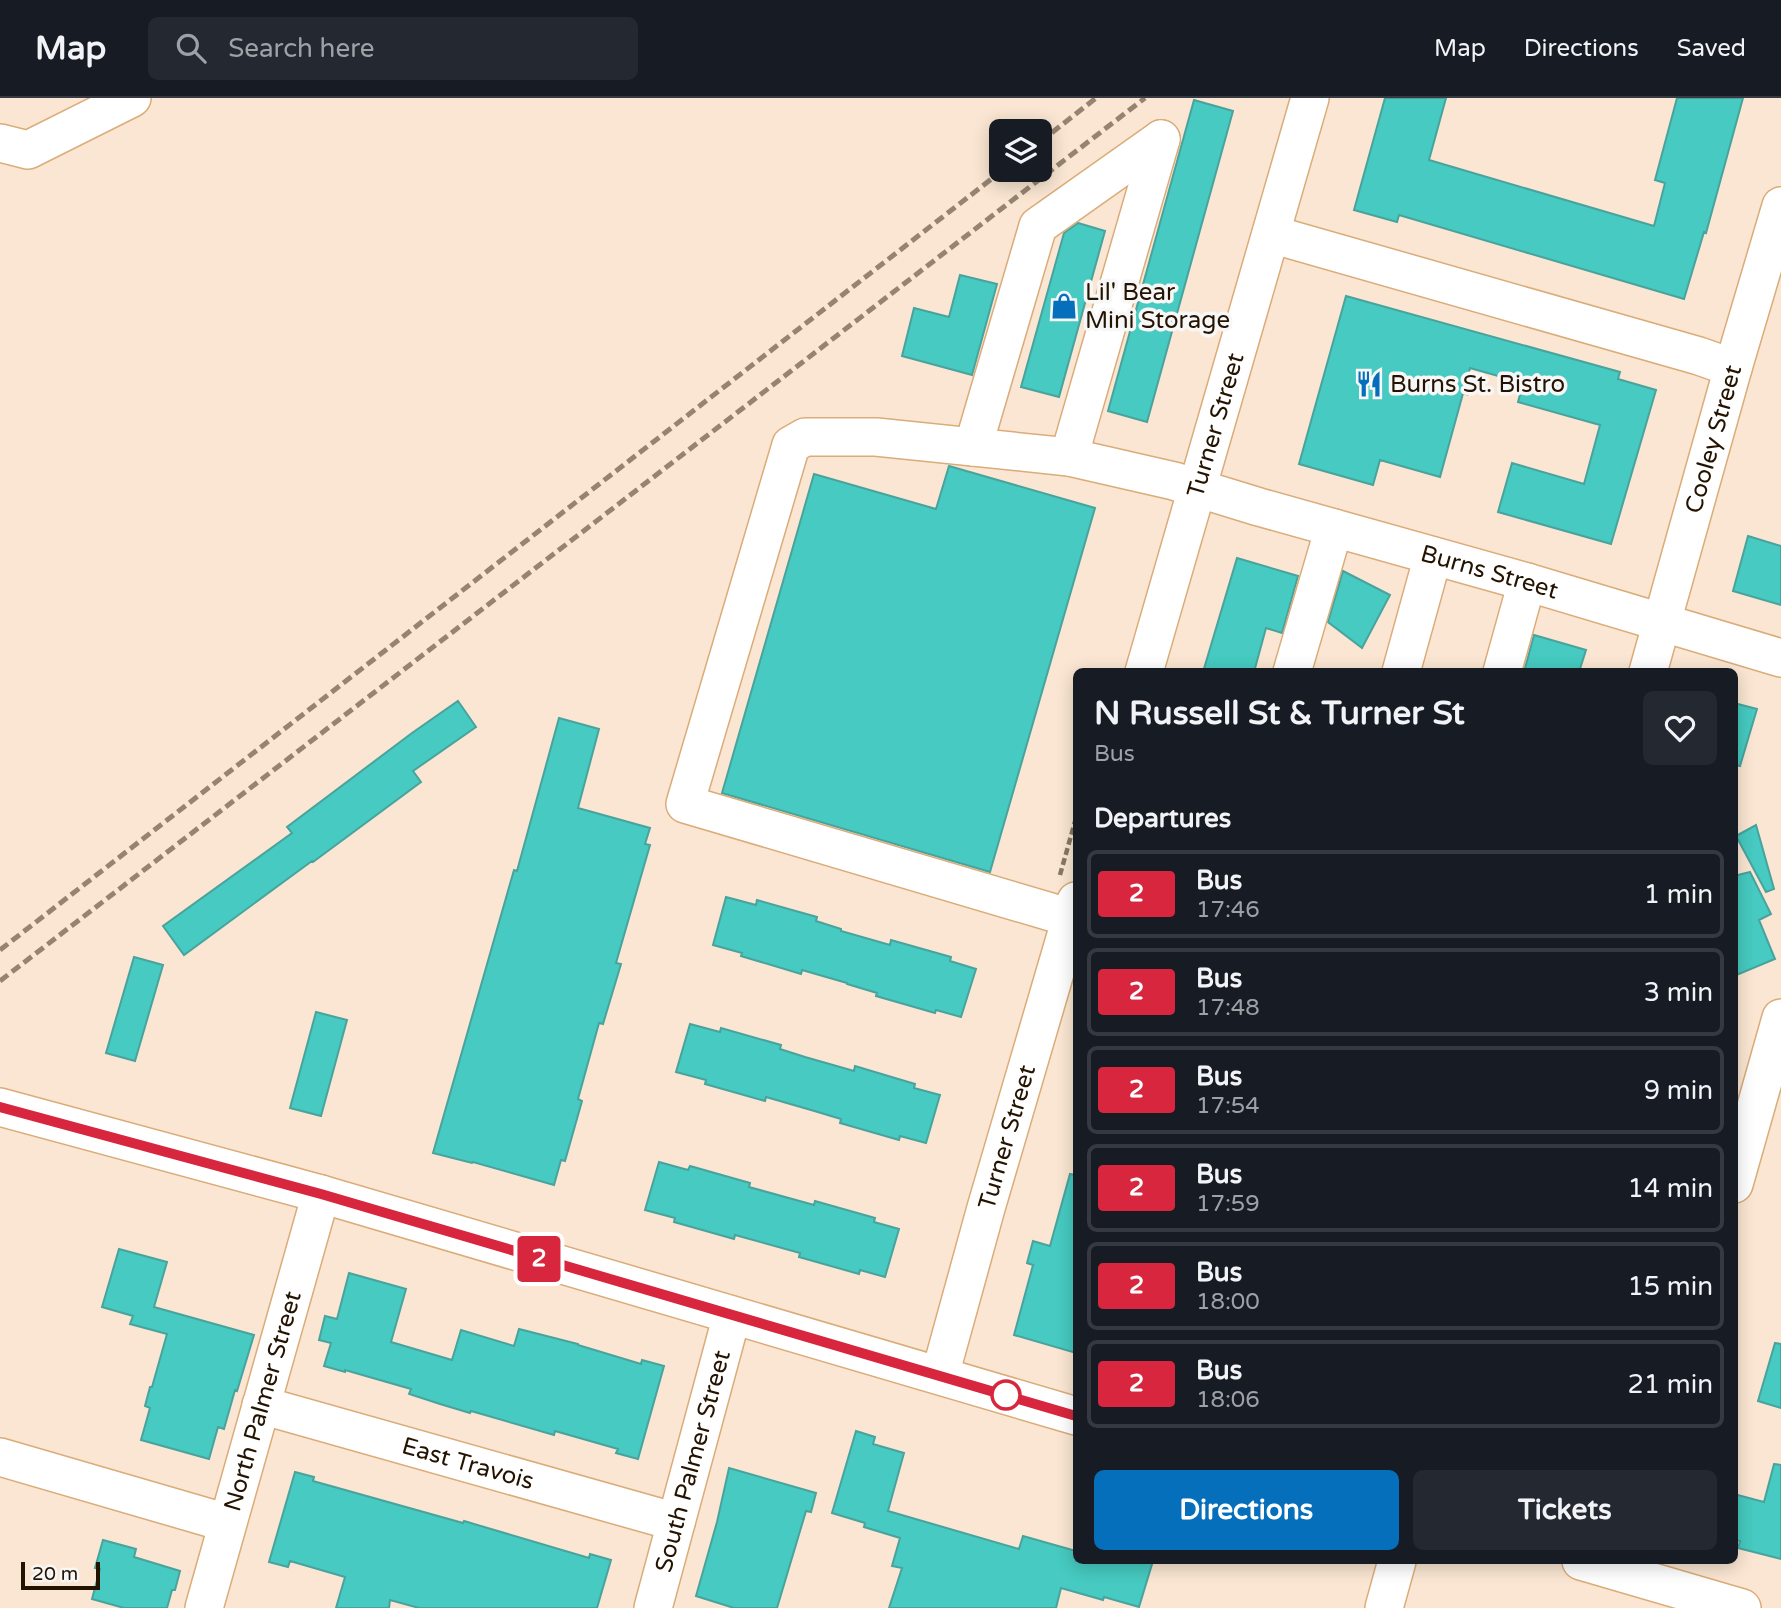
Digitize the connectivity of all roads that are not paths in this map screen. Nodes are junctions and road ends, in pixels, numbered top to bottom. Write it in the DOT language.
graph roads {
  1 [pos="132,98"];
  2 [pos="1310,98"];
  3 [pos="0,143"];
  4 [pos="1781,206"];
  5 [pos="1271,234"];
  6 [pos="1733,368"];
  7 [pos="973,447"];
  8 [pos="1069,457"];
  9 [pos="1198,488"];
  10 [pos="1334,528"];
  11 [pos="1433,556"];
  12 [pos="1527,582"];
  13 [pos="1662,622"];
  14 [pos="1781,658"];
  15 [pos="1145,668"];
  16 [pos="1293,668"];
  17 [pos="1402,668"];
  18 [pos="1503,668"];
  19 [pos="1649,668"];
  20 [pos="1073,909"];
  21 [pos="1073,912"];
  22 [pos="1781,1018"];
  23 [pos="0,1107"];
  24 [pos="1755,1131"];
  25 [pos="1738,1174"];
  26 [pos="321,1194"];
  27 [pos="732,1315"];
  28 [pos="940,1375"];
  29 [pos="261,1405"];
  30 [pos="1073,1412"];
  31 [pos="0,1457"];
  32 [pos="676,1522"];
  33 [pos="227,1523"];
  34 [pos="1396,1564"];
  35 [pos="1604,1564"];
  36 [pos="1626,1567"];
  37 [pos="204,1608"];
  38 [pos="653,1608"];
  39 [pos="1384,1608"];
  40 [pos="1742,1608"];
  1 -- 3 [label="street"];
  2 -- 5 [label="street, Turner Street"];
  4 -- 6 [label="street, Cooley Street"];
  5 -- 6 [label="street"];
  5 -- 9 [label="street, Turner Street"];
  6 -- 13 [label="street, Cooley Street"];
  7 -- 8 [label="street, Burns Street"];
  7 -- 8 [label="street"];
  7 -- 20 [label="street, Burns Street"];
  8 -- 9 [label="street, Burns Street"];
  9 -- 10 [label="street, Burns Street"];
  9 -- 15 [label="street, Turner Street"];
  10 -- 11 [label="street, Burns Street"];
  10 -- 16 [label="street"];
  11 -- 12 [label="street, Burns Street"];
  11 -- 17 [label="street"];
  12 -- 13 [label="street, Burns Street"];
  12 -- 18 [label="street"];
  13 -- 14 [label="street, Burns Street"];
  13 -- 19 [label="street, Cooley Street"];
  21 -- 28 [label="street, Turner Street"];
  22 -- 24 [label="street"];
  23 -- 26 [label="street"];
  24 -- 25 [label="street"];
  26 -- 27 [label="street"];
  26 -- 29 [label="street, North Palmer Street"];
  27 -- 28 [label="street"];
  27 -- 32 [label="street, South Palmer Street"];
  28 -- 30 [label="street"];
  29 -- 32 [label="street, East Travois"];
  29 -- 33 [label="street, North Palmer Street"];
  31 -- 33 [label="street"];
  32 -- 38 [label="street, South Palmer Street"];
  33 -- 37 [label="street, North Palmer Street"];
  34 -- 39 [label="street"];
  35 -- 36 [label="street"];
  36 -- 40 [label="street"];
}
